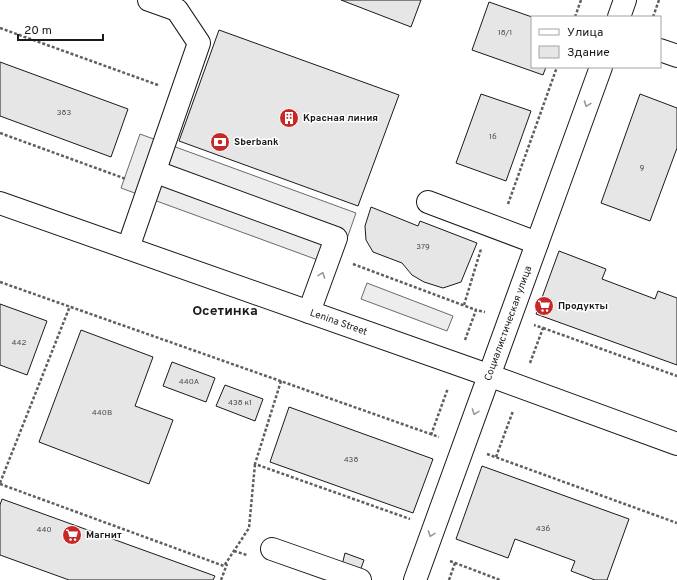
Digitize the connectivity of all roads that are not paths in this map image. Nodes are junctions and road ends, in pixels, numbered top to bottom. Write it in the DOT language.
graph roads {
  1 [pos="149,0"];
  2 [pos="625,0"];
  3 [pos="619,16"];
  4 [pos="661,50"];
  5 [pos="677,56"];
  6 [pos="601,68"];
  7 [pos="156,172"];
  8 [pos="428,202"];
  9 [pos="0,203"];
  10 [pos="536,243"];
  11 [pos="128,248"];
  12 [pos="309,312"];
  13 [pos="488,375"];
  14 [pos="677,444"];
  15 [pos="272,549"];
  16 [pos="360,580"];
  17 [pos="415,580"];
  1 -- 7 [label="main road"];
  2 -- 3 [label="main road"];
  4 -- 5 [label="main road"];
  6 -- 10 [label="main road, Социалистическая улица, one-way"];
  7 -- 11 [label="main road"];
  12 -- 7 [label="main road, one-way"];
  8 -- 10 [label="main road"];
  9 -- 11 [label="main road, Lenina Street"];
  10 -- 13 [label="main road, Социалистическая улица"];
  11 -- 12 [label="main road, Lenina Street"];
  12 -- 13 [label="main road, Lenina Street"];
  13 -- 14 [label="main road, Lenina Street"];
  13 -- 17 [label="main road, Социалистическая улица, one-way"];
  15 -- 16 [label="main road"];
}
